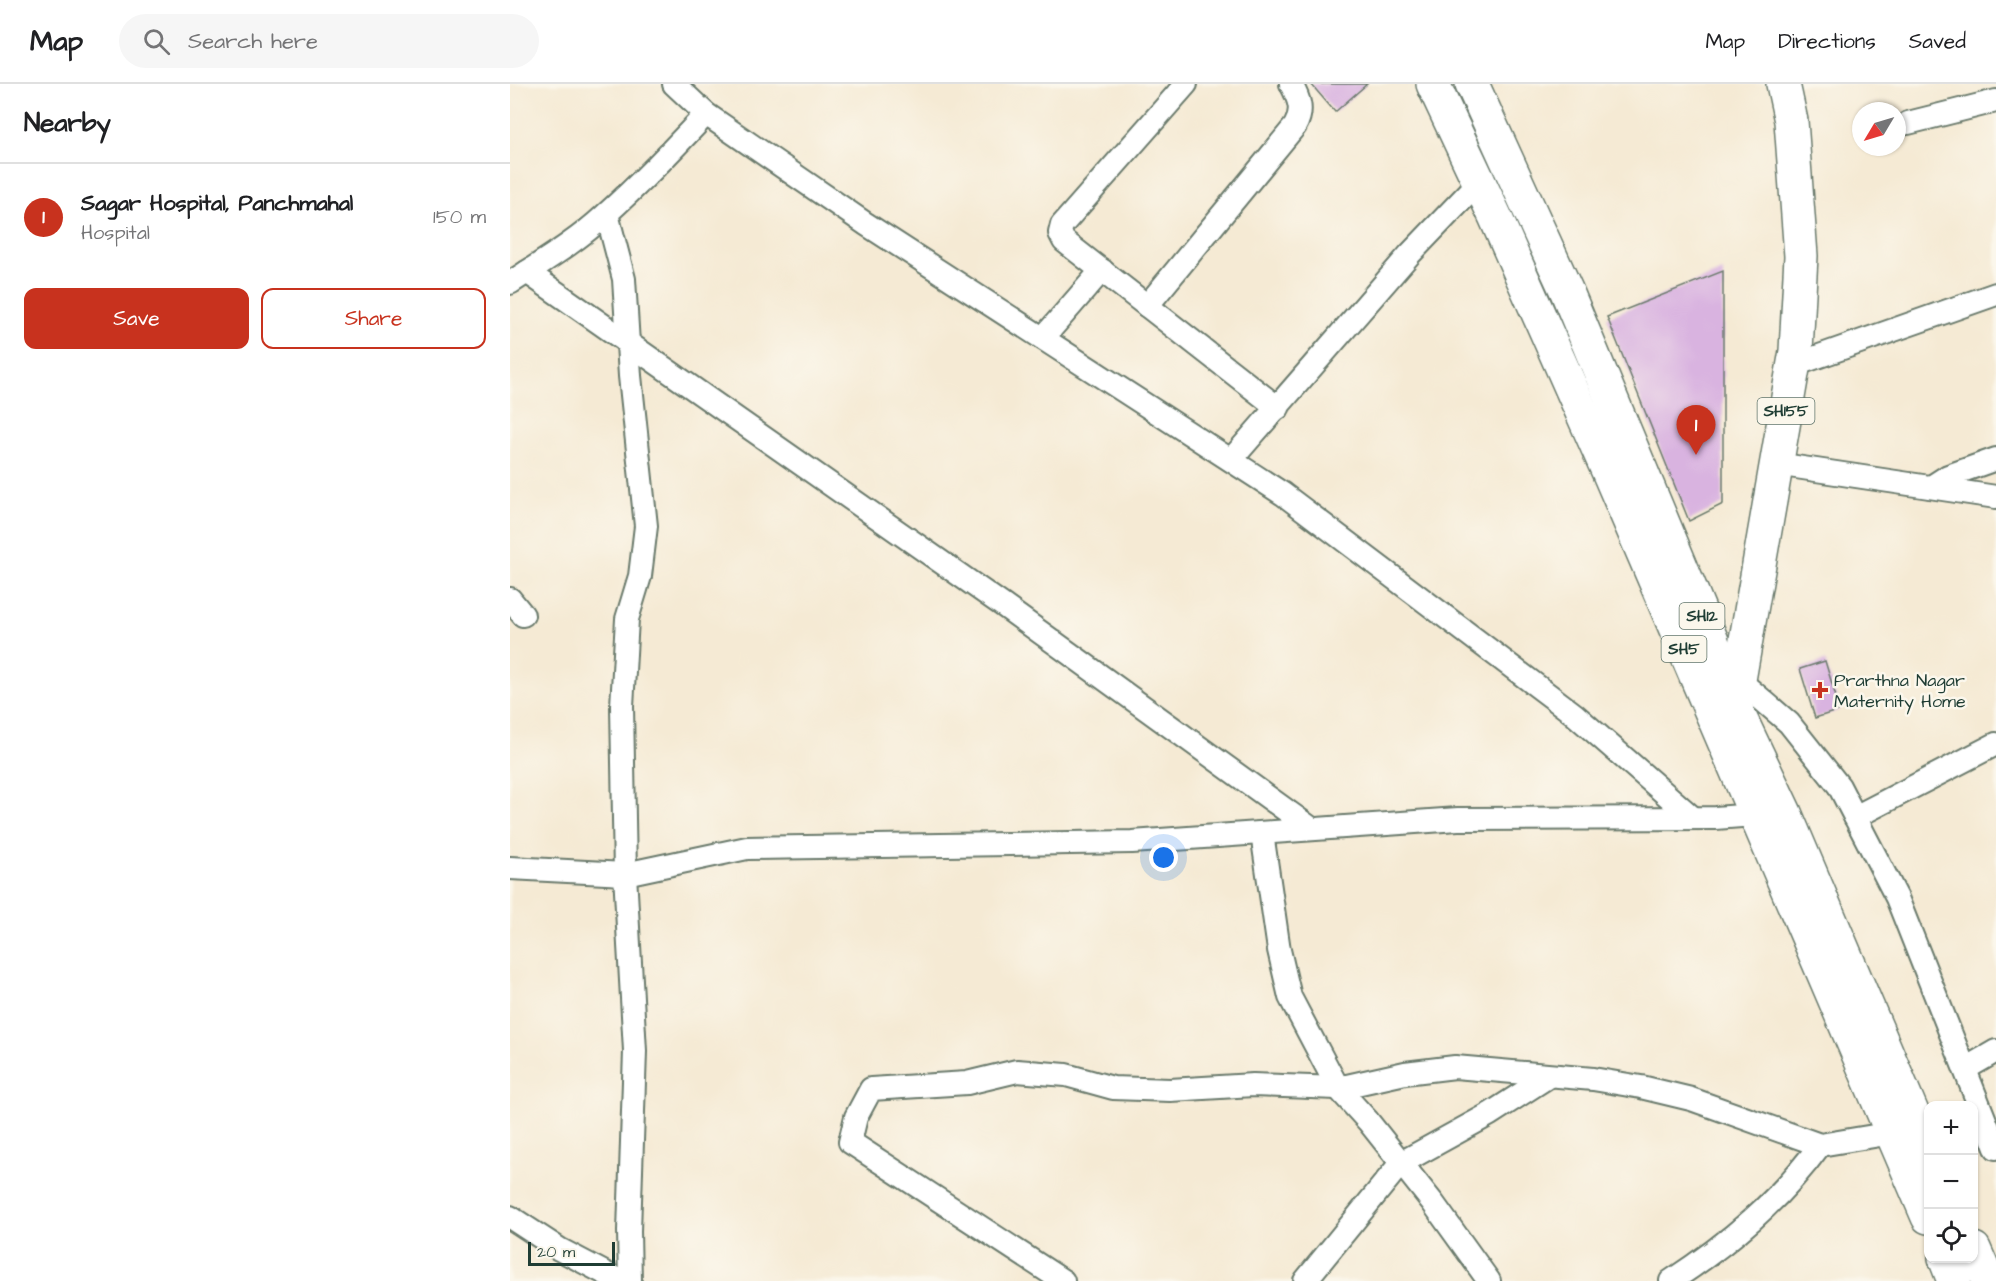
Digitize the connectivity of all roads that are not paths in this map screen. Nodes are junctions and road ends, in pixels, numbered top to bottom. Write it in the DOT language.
graph roads {
  1 [pos="674,84"];
  2 [pos="1186,84"];
  3 [pos="1291,84"];
  4 [pos="1433,84"];
  5 [pos="1472,84"];
  6 [pos="1760,84"];
  7 [pos="1783,84"];
  8 [pos="1996,101"];
  9 [pos="706,114"];
  10 [pos="1908,123"];
  11 [pos="1479,182"];
  12 [pos="606,214"];
  13 [pos="1102,270"];
  14 [pos="518,278"];
  15 [pos="1996,294"];
  16 [pos="1147,306"];
  17 [pos="1043,338"];
  18 [pos="629,343"];
  19 [pos="1794,365"];
  20 [pos="1278,408"];
  21 [pos="1996,459"];
  22 [pos="1231,460"];
  23 [pos="1776,464"];
  24 [pos="1931,487"];
  25 [pos="1996,497"];
  26 [pos="1712,641"];
  27 [pos="1693,668"];
  28 [pos="1731,706"];
  29 [pos="1996,744"];
  30 [pos="1770,814"];
  31 [pos="1855,817"];
  32 [pos="1693,818"];
  33 [pos="1312,829"];
  34 [pos="1262,833"];
  35 [pos="510,868"];
  36 [pos="625,874"];
  37 [pos="1996,1051"];
  38 [pos="1965,1069"];
  39 [pos="1549,1076"];
  40 [pos="1338,1088"];
  41 [pos="1892,1133"];
  42 [pos="1924,1139"];
  43 [pos="1820,1145"];
  44 [pos="1996,1148"];
  45 [pos="1401,1163"];
  46 [pos="1925,1209"];
  47 [pos="510,1217"];
  48 [pos="1978,1258"];
  49 [pos="1947,1263"];
  50 [pos="620,1281"];
  51 [pos="630,1281"];
  52 [pos="1063,1281"];
  53 [pos="1305,1281"];
  54 [pos="1489,1281"];
  55 [pos="1671,1281"];
  56 [pos="1954,1281"];
  57 [pos="1988,1281"];
  1 -- 9 [label="street"];
  2 -- 13 [label="street"];
  3 -- 16 [label="street"];
  4 -- 11 [label="main road, SH5"];
  5 -- 26 [label="main road, SH12"];
  6 -- 26 [label="main road, SH155"];
  7 -- 19 [label="main road, SH155"];
  8 -- 10 [label="street"];
  9 -- 12 [label="street"];
  9 -- 17 [label="street"];
  11 -- 20 [label="street"];
  11 -- 27 [label="main road, SH5"];
  12 -- 14 [label="street"];
  12 -- 18 [label="street"];
  13 -- 16 [label="street"];
  13 -- 17 [label="street"];
  14 -- 18 [label="street"];
  15 -- 19 [label="street"];
  16 -- 20 [label="street"];
  17 -- 22 [label="street"];
  18 -- 33 [label="street"];
  18 -- 36 [label="street"];
  19 -- 23 [label="main road, SH155"];
  20 -- 22 [label="street"];
  21 -- 24 [label="street"];
  22 -- 32 [label="street"];
  23 -- 24 [label="street"];
  23 -- 28 [label="main road, SH155"];
  24 -- 25 [label="street"];
  26 -- 27 [label="main road, SH155"];
  26 -- 28 [label="main road, SH12"];
  27 -- 28 [label="main road, SH5"];
  28 -- 30 [label="main road, SH12"];
  28 -- 31 [label="street"];
  29 -- 31 [label="street"];
  30 -- 32 [label="street"];
  30 -- 41 [label="main road"];
  30 -- 42 [label="main road, SH12"];
  31 -- 38 [label="street"];
  32 -- 33 [label="street"];
  33 -- 34 [label="street"];
  34 -- 36 [label="street"];
  34 -- 40 [label="street"];
  35 -- 36 [label="street"];
  36 -- 51 [label="street"];
  37 -- 38 [label="street"];
  38 -- 44 [label="street"];
  39 -- 40 [label="street"];
  39 -- 43 [label="street"];
  39 -- 45 [label="street"];
  40 -- 45 [label="street"];
  40 -- 52 [label="street"];
  41 -- 43 [label="street"];
  41 -- 46 [label="main road"];
  43 -- 55 [label="street"];
  45 -- 53 [label="street"];
  45 -- 54 [label="street"];
  47 -- 50 [label="street"];
  48 -- 57 [label="main road"];
  49 -- 56 [label="main road"];
}
